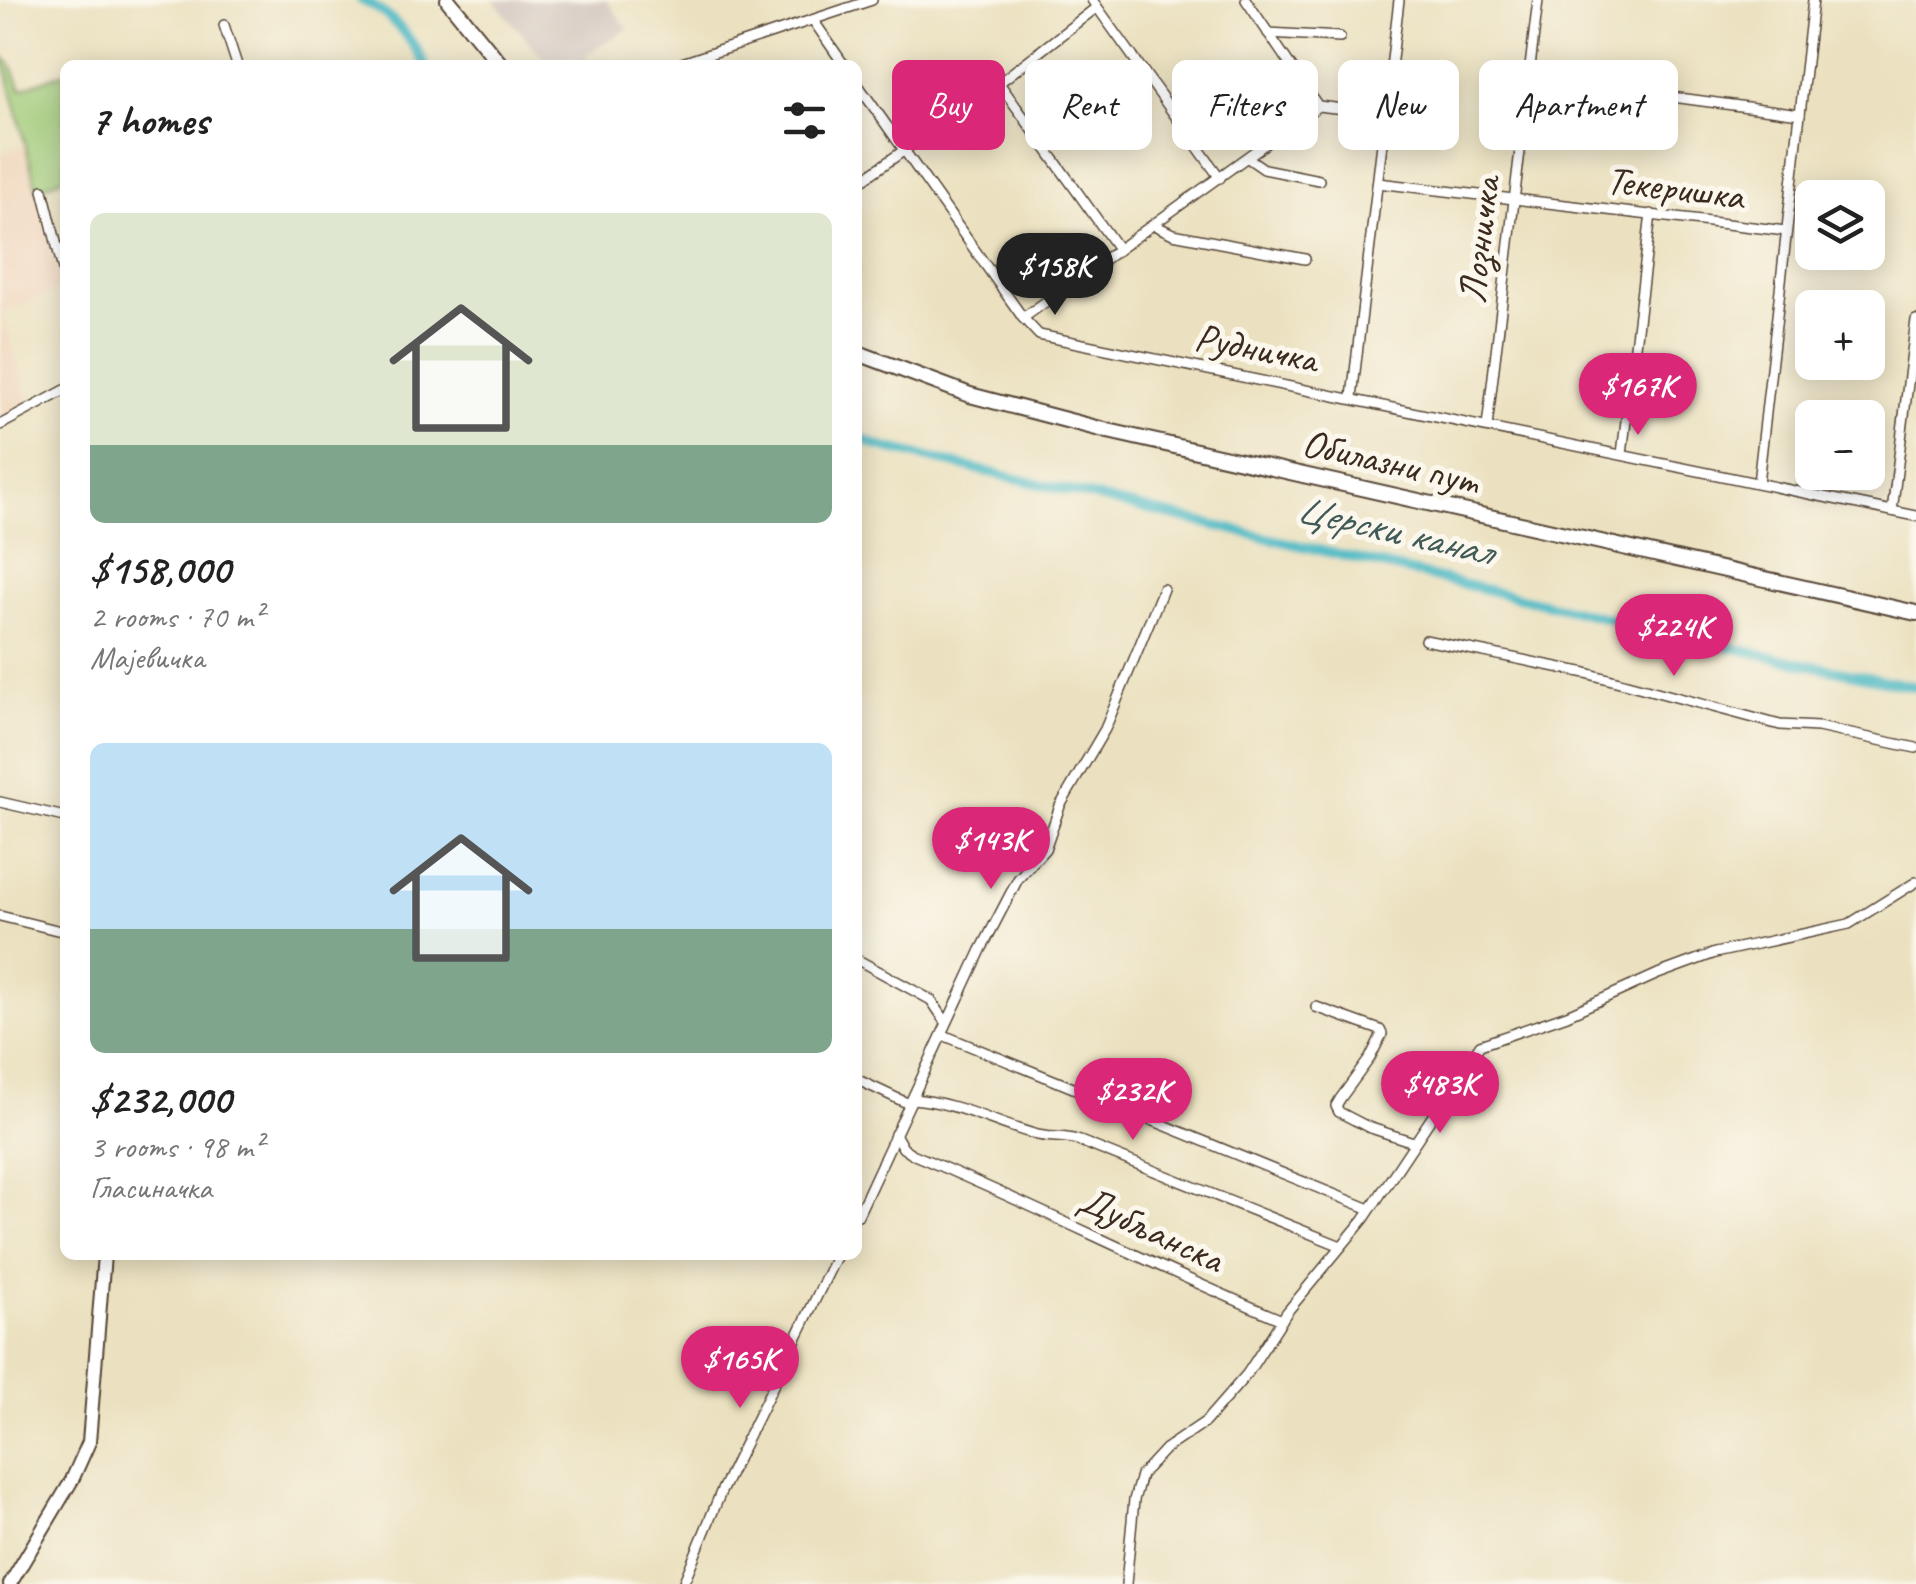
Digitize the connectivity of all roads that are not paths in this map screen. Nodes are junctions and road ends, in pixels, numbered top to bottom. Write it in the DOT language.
graph roads {
  1 [pos="448,0"];
  2 [pos="872,0"];
  3 [pos="1246,0"];
  4 [pos="1399,0"];
  5 [pos="1538,0"];
  6 [pos="1814,0"];
  7 [pos="1095,4"];
  8 [pos="813,20"];
  9 [pos="224,25"];
  10 [pos="1268,33"];
  11 [pos="1340,36"];
  12 [pos="235,60"];
  13 [pos="496,60"];
  14 [pos="691,60"];
  15 [pos="841,60"];
  16 [pos="1286,60"];
  17 [pos="1392,60"];
  18 [pos="1530,60"];
  19 [pos="1005,77"];
  20 [pos="862,91"];
  21 [pos="1005,93"];
  22 [pos="1678,98"];
  23 [pos="1318,106"];
  24 [pos="1338,108"];
  25 [pos="1800,114"];
  26 [pos="907,150"];
  27 [pos="1259,150"];
  28 [pos="1382,150"];
  29 [pos="1520,150"];
  30 [pos="903,153"];
  31 [pos="1248,158"];
  32 [pos="1220,178"];
  33 [pos="862,180"];
  34 [pos="1319,180"];
  35 [pos="1378,183"];
  36 [pos="43,190"];
  37 [pos="1514,199"];
  38 [pos="1650,214"];
  39 [pos="1154,225"];
  40 [pos="1786,231"];
  41 [pos="1119,250"];
  42 [pos="60,258"];
  43 [pos="1305,260"];
  44 [pos="1023,318"];
  45 [pos="1916,320"];
  46 [pos="862,354"];
  47 [pos="60,393"];
  48 [pos="1352,398"];
  49 [pos="0,425"];
  50 [pos="1487,427"];
  51 [pos="1622,454"];
  52 [pos="1758,483"];
  53 [pos="1892,510"];
  54 [pos="1916,516"];
  55 [pos="1163,589"];
  56 [pos="1916,613"];
  57 [pos="1425,640"];
  58 [pos="1916,748"];
  59 [pos="0,802"];
  60 [pos="60,816"];
  61 [pos="1916,882"];
  62 [pos="0,916"];
  63 [pos="60,931"];
  64 [pos="862,962"];
  65 [pos="1316,1008"];
  66 [pos="946,1022"];
  67 [pos="943,1035"];
  68 [pos="862,1082"];
  69 [pos="910,1101"];
  70 [pos="894,1134"];
  71 [pos="1413,1142"];
  72 [pos="862,1206"];
  73 [pos="1370,1209"];
  74 [pos="1341,1246"];
  75 [pos="104,1260"];
  76 [pos="835,1260"];
  77 [pos="1282,1320"];
  78 [pos="10,1584"];
  79 [pos="683,1584"];
  80 [pos="1126,1584"];
  1 -- 13 [label="main road"];
  2 -- 8 [label="street"];
  3 -- 10 [label="street"];
  4 -- 17 [label="street"];
  5 -- 18 [label="street, Лозничка"];
  6 -- 25 [label="street"];
  7 -- 19 [label="street"];
  7 -- 32 [label="street"];
  8 -- 14 [label="street"];
  8 -- 15 [label="street"];
  9 -- 12 [label="street"];
  10 -- 11 [label="street"];
  10 -- 16 [label="street"];
  20 -- 30 [label="street, Рудничка"];
  21 -- 41 [label="street"];
  22 -- 25 [label="street"];
  23 -- 24 [label="street"];
  25 -- 40 [label="street"];
  26 -- 30 [label="street"];
  27 -- 31 [label="street"];
  28 -- 35 [label="street"];
  29 -- 37 [label="street, Лозничка"];
  30 -- 33 [label="street"];
  30 -- 44 [label="street, Рудничка"];
  31 -- 32 [label="street"];
  31 -- 34 [label="street"];
  32 -- 39 [label="street"];
  35 -- 37 [label="street, Текеришка"];
  35 -- 48 [label="street"];
  36 -- 42 [label="street"];
  37 -- 38 [label="street, Текеришка"];
  37 -- 50 [label="street, Лозничка"];
  38 -- 40 [label="street, Текеришка"];
  38 -- 51 [label="street"];
  39 -- 41 [label="street"];
  39 -- 43 [label="street"];
  40 -- 52 [label="street"];
  41 -- 44 [label="street"];
  44 -- 48 [label="street, Рудничка"];
  45 -- 53 [label="street"];
  46 -- 56 [label="main road, Обилазни пут"];
  47 -- 49 [label="street"];
  48 -- 50 [label="street, Рудничка"];
  50 -- 51 [label="street, Рудничка"];
  51 -- 52 [label="street, Рудничка"];
  52 -- 53 [label="street, Рудничка"];
  53 -- 54 [label="street, Рудничка"];
  55 -- 66 [label="street"];
  57 -- 58 [label="street"];
  59 -- 60 [label="street"];
  61 -- 71 [label="street"];
  62 -- 63 [label="street"];
  64 -- 66 [label="street"];
  65 -- 71 [label="street"];
  66 -- 67 [label="street"];
  67 -- 69 [label="street"];
  67 -- 73 [label="street"];
  68 -- 69 [label="street"];
  69 -- 70 [label="street"];
  69 -- 74 [label="street"];
  70 -- 72 [label="street"];
  70 -- 77 [label="street, Дубљанска"];
  71 -- 73 [label="street"];
  73 -- 74 [label="street"];
  74 -- 77 [label="street"];
  75 -- 78 [label="street"];
  76 -- 79 [label="street"];
  77 -- 80 [label="street"];
}
